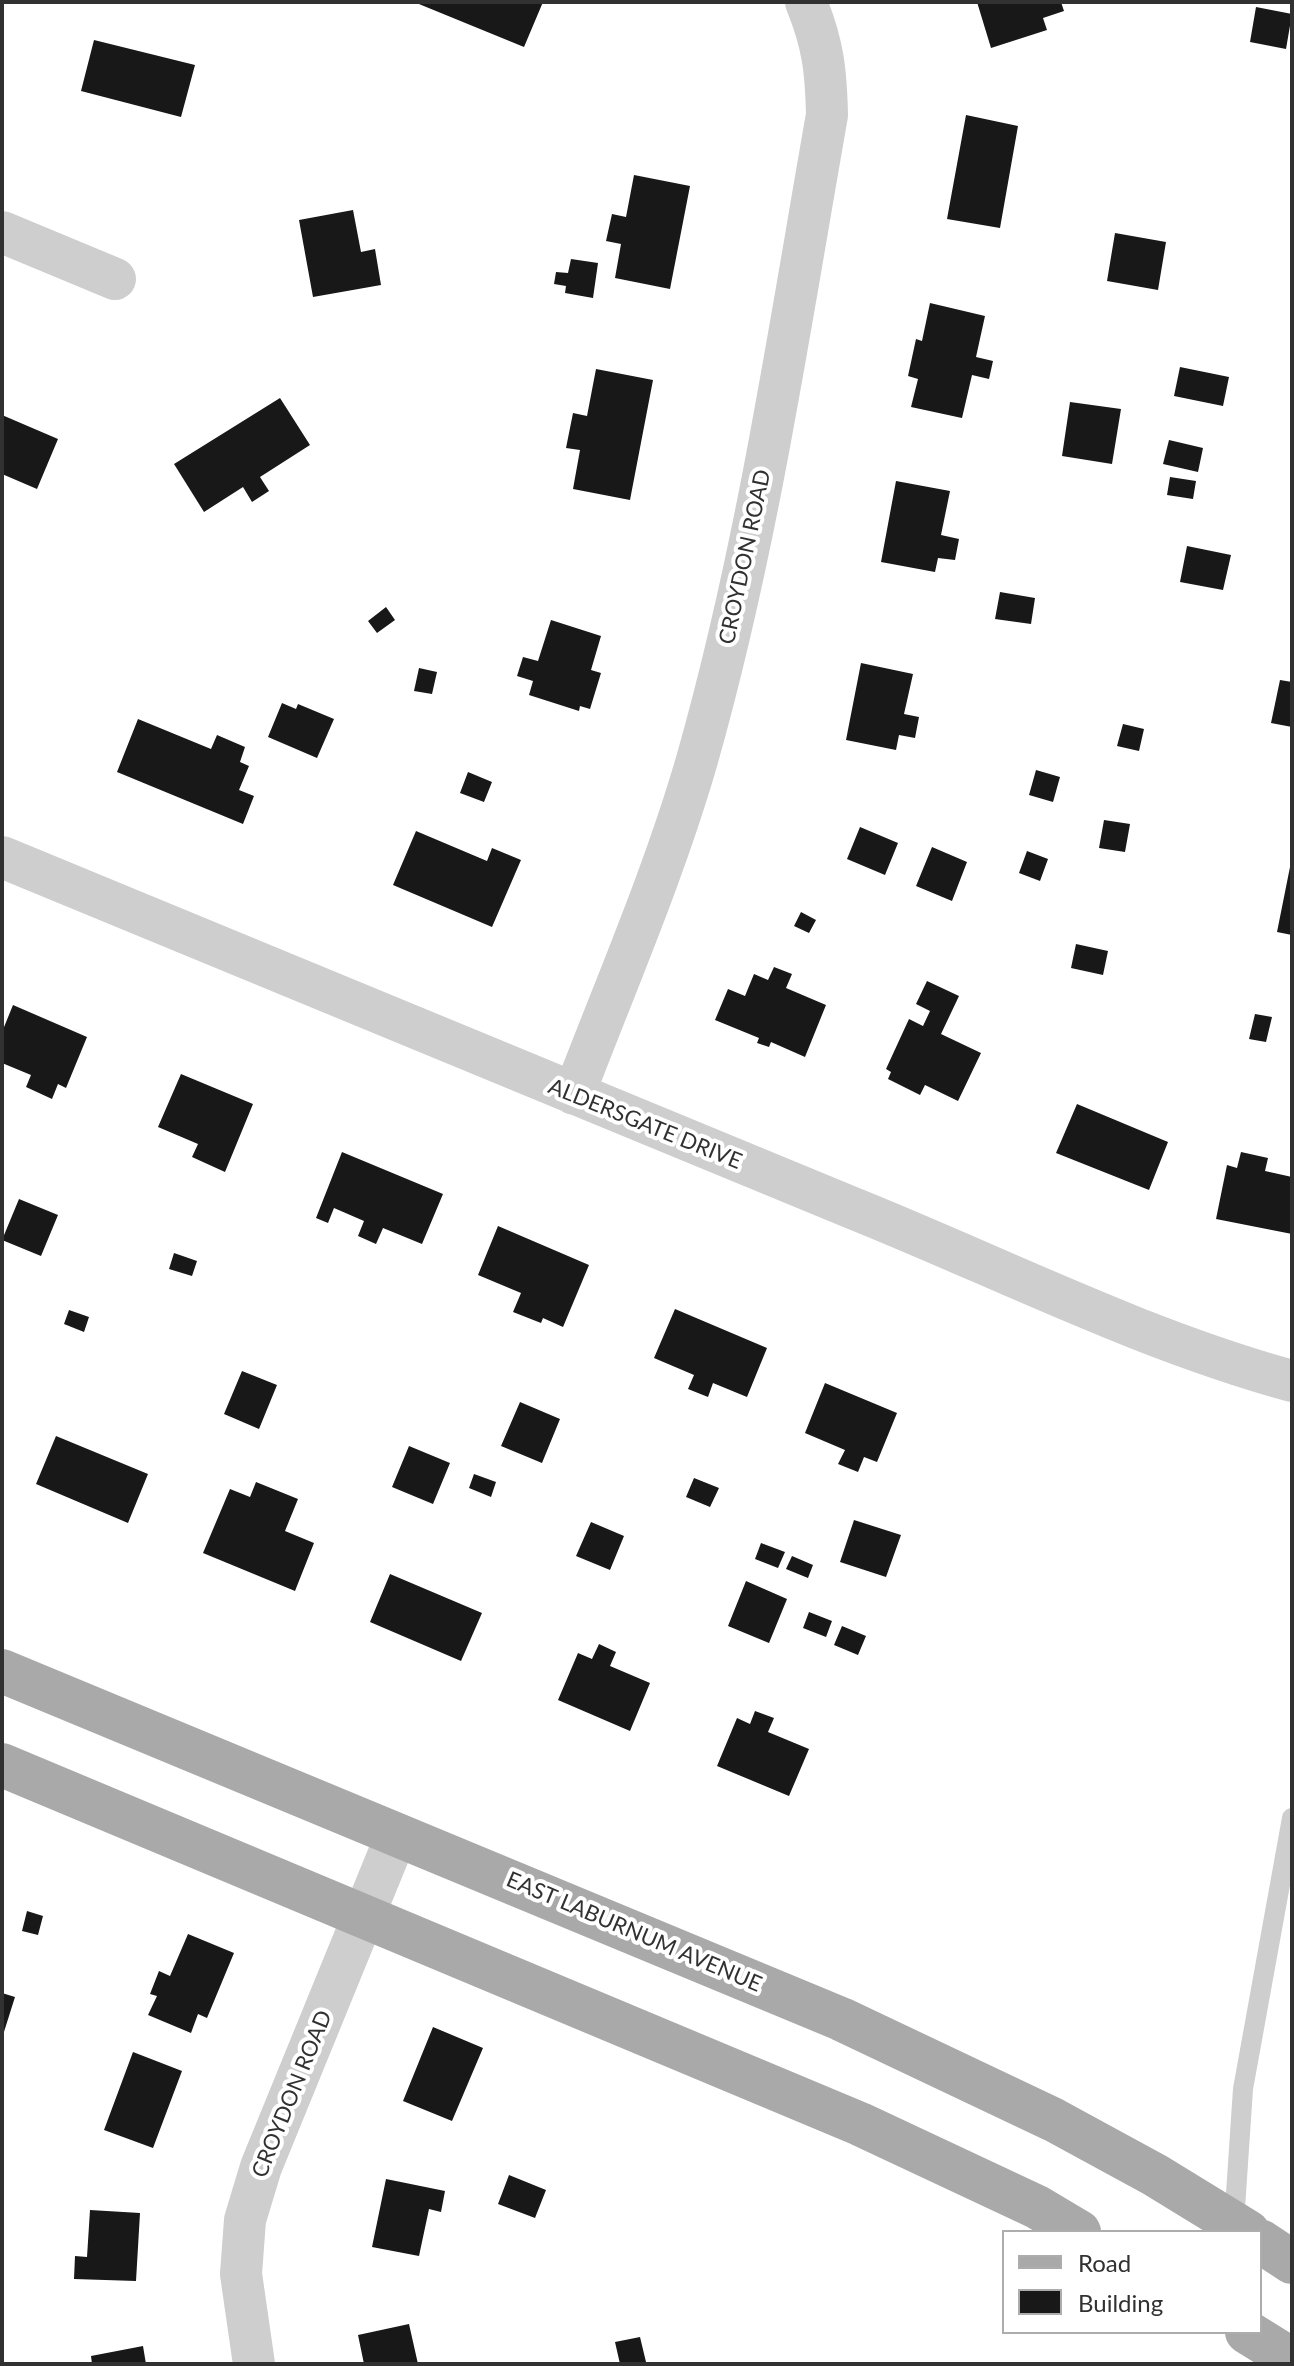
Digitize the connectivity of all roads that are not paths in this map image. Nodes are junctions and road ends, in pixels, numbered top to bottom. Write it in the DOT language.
graph roads {
  1 [pos="806,2"];
  2 [pos="2,232"];
  3 [pos="115,279"];
  4 [pos="2,857"];
  5 [pos="574,1094"];
  6 [pos="1292,1381"];
  7 [pos="2,1671"];
  8 [pos="2,1765"];
  9 [pos="1292,1818"];
  10 [pos="397,1834"];
  11 [pos="1288,1856"];
  12 [pos="364,1917"];
  13 [pos="1076,2230"];
  14 [pos="1244,2230"];
  15 [pos="1247,2230"];
  16 [pos="1262,2242"];
  17 [pos="1292,2262"];
  18 [pos="1250,2334"];
  19 [pos="1292,2360"];
  20 [pos="254,2364"];
  1 -- 5 [label="street, CROYDON ROAD"];
  2 -- 3 [label="street"];
  4 -- 5 [label="street, ALDERSGATE DRIVE"];
  5 -- 6 [label="street, ALDERSGATE DRIVE"];
  7 -- 10 [label="main road, EAST LABURNUM AVENUE"];
  8 -- 12 [label="main road"];
  9 -- 11 [label="lane"];
  10 -- 12 [label="street, CROYDON ROAD"];
  10 -- 14 [label="main road, EAST LABURNUM AVENUE"];
  11 -- 15 [label="lane"];
  12 -- 13 [label="main road"];
  12 -- 20 [label="street, CROYDON ROAD"];
  16 -- 17 [label="main road, EAST LABURNUM AVENUE"];
  18 -- 19 [label="main road"];
}
